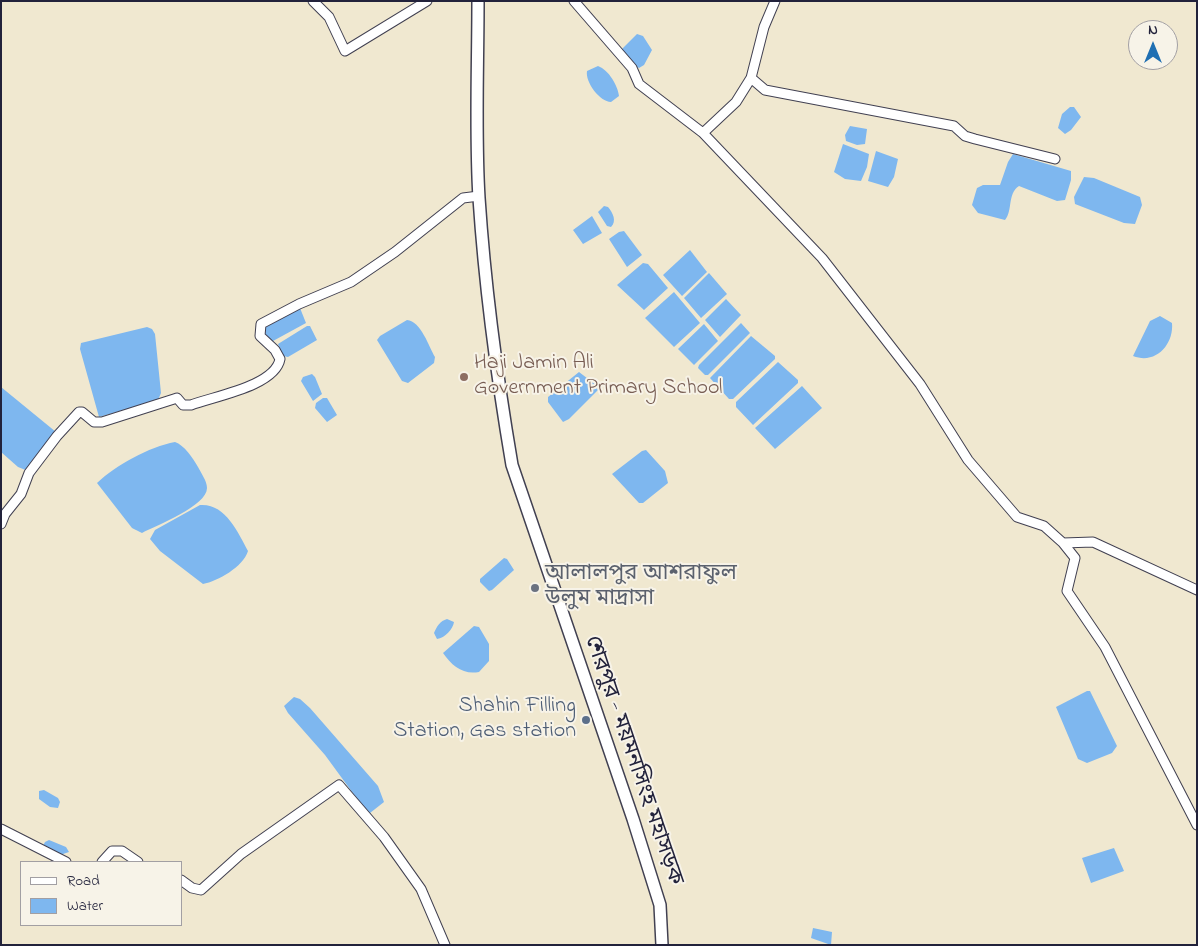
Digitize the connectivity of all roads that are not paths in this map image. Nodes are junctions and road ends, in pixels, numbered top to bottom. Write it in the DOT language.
graph roads {
  1 [pos="313,1"];
  2 [pos="427,1"];
  3 [pos="478,1"];
  4 [pos="574,1"];
  5 [pos="775,1"];
  6 [pos="750,78"];
  7 [pos="703,133"];
  8 [pos="1055,159"];
  9 [pos="479,196"];
  10 [pos="1,524"];
  11 [pos="1063,543"];
  12 [pos="1197,590"];
  13 [pos="1197,825"];
  14 [pos="1,829"];
  15 [pos="64,861"];
  16 [pos="103,861"];
  17 [pos="137,861"];
  18 [pos="182,881"];
  19 [pos="445,945"];
  20 [pos="662,945"];
  1 -- 2 [label="street"];
  3 -- 9 [label="main road, শেরপুর - ময়মনসিংহ মহাসড়ক"];
  4 -- 7 [label="street"];
  5 -- 6 [label="street"];
  6 -- 7 [label="street"];
  6 -- 8 [label="street"];
  7 -- 11 [label="street"];
  9 -- 10 [label="street"];
  9 -- 20 [label="main road, শেরপুর - ময়মনসিংহ মহাসড়ক"];
  11 -- 12 [label="street"];
  11 -- 13 [label="street"];
  14 -- 15 [label="street"];
  16 -- 17 [label="street"];
  18 -- 19 [label="street"];
}
